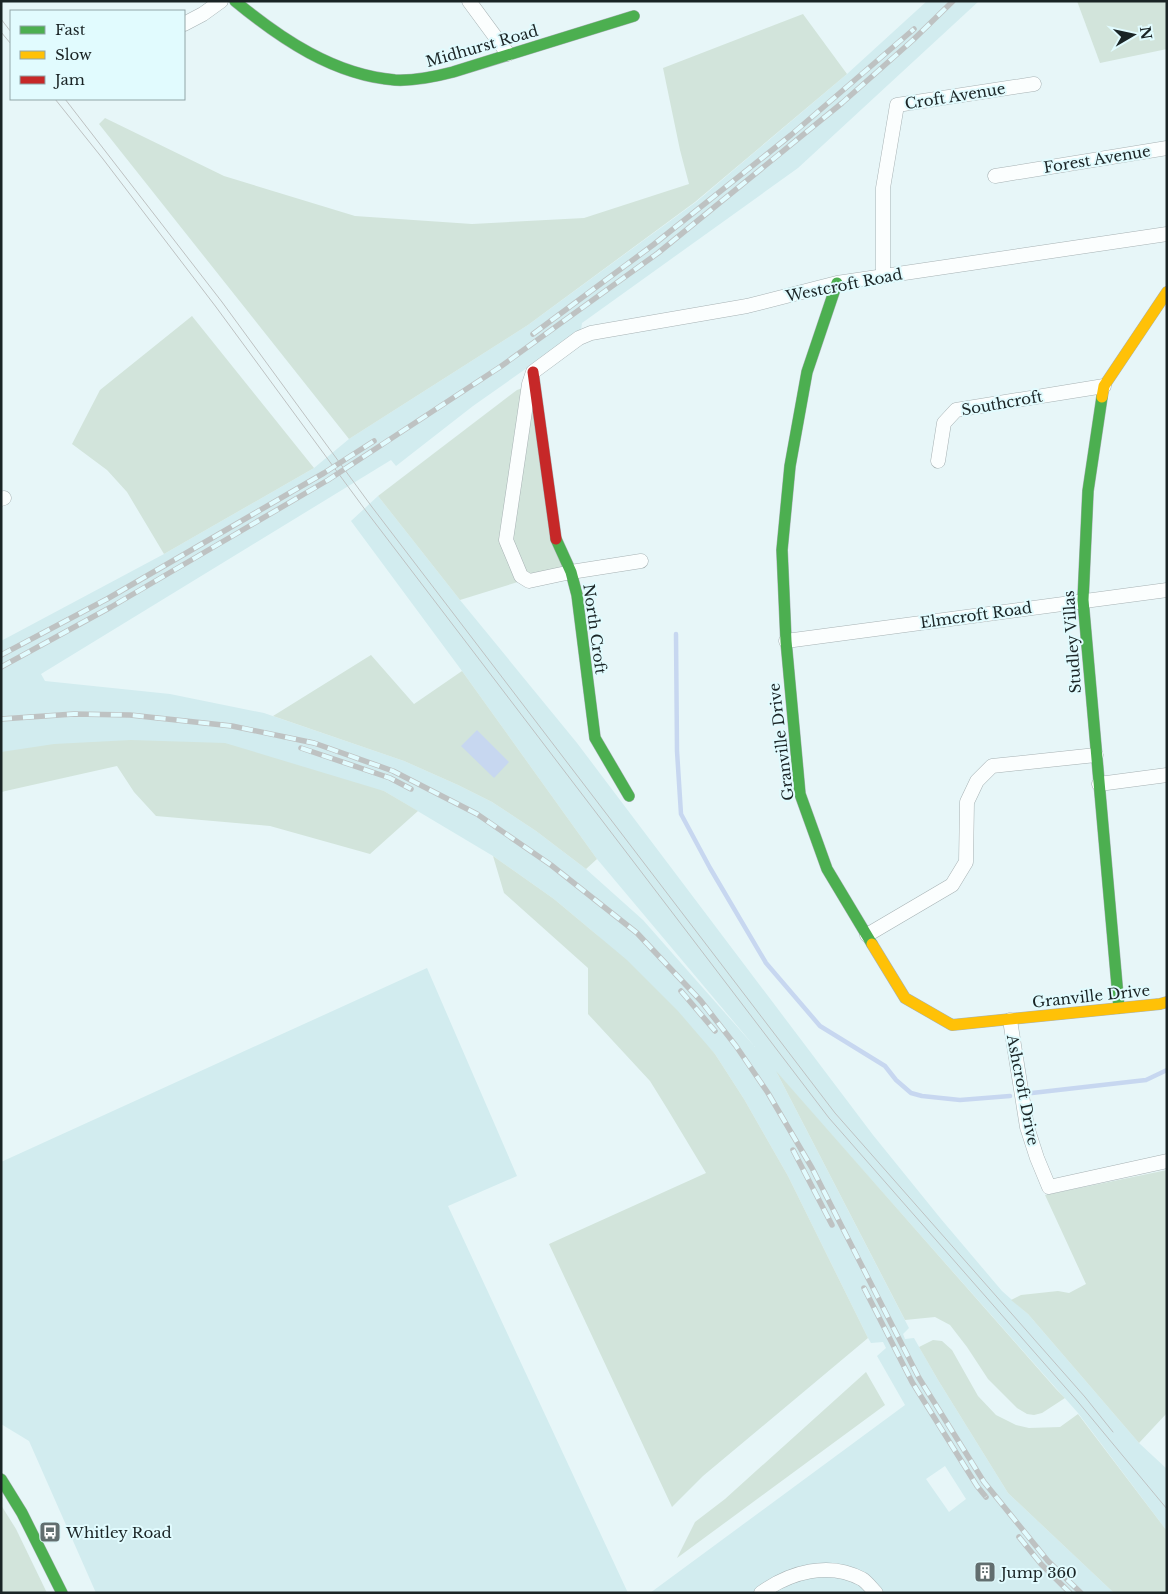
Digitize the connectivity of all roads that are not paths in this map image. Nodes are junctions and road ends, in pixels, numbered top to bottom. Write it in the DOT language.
graph roads {
  1 [pos="221,1"];
  2 [pos="234,1"];
  3 [pos="469,1"];
  4 [pos="634,16"];
  5 [pos="185,23"];
  6 [pos="508,54"];
  7 [pos="1034,84"];
  8 [pos="1167,148"];
  9 [pos="995,176"];
  10 [pos="1167,234"];
  11 [pos="883,276"];
  12 [pos="837,283"];
  13 [pos="1167,292"];
  14 [pos="533,372"];
  15 [pos="1104,386"];
  16 [pos="938,461"];
  17 [pos="640,561"];
  18 [pos="571,572"];
  19 [pos="1167,590"];
  20 [pos="1082,600"];
  21 [pos="786,641"];
  22 [pos="1096,755"];
  23 [pos="1167,775"];
  24 [pos="1099,784"];
  25 [pos="629,796"];
  26 [pos="867,935"];
  27 [pos="1167,1002"];
  28 [pos="1119,1008"];
  29 [pos="1010,1020"];
  30 [pos="1167,1162"];
  31 [pos="1,1479"];
  32 [pos="62,1593"];
  33 [pos="761,1593"];
  34 [pos="876,1593"];
  1 -- 5 [label="street"];
  2 -- 6 [label="street, Midhurst Road"];
  3 -- 6 [label="street"];
  4 -- 6 [label="street, Midhurst Road"];
  7 -- 11 [label="street, Croft Avenue"];
  8 -- 9 [label="street, Forest Avenue"];
  10 -- 11 [label="street, Westcroft Road"];
  11 -- 12 [label="street, Westcroft Road"];
  12 -- 14 [label="street, Westcroft Road"];
  12 -- 21 [label="street, Granville Drive"];
  13 -- 15 [label="street, Studley Villas"];
  14 -- 18 [label="street, North Croft"];
  14 -- 18 [label="street"];
  15 -- 16 [label="street, Southcroft"];
  15 -- 20 [label="street, Studley Villas"];
  17 -- 18 [label="street"];
  18 -- 25 [label="street, North Croft"];
  19 -- 20 [label="street, Elmcroft Road"];
  20 -- 21 [label="street, Elmcroft Road"];
  20 -- 22 [label="street, Studley Villas"];
  21 -- 26 [label="street, Granville Drive"];
  22 -- 24 [label="street, Studley Villas"];
  22 -- 26 [label="street"];
  23 -- 24 [label="street"];
  24 -- 28 [label="street, Studley Villas"];
  26 -- 29 [label="street, Granville Drive"];
  27 -- 28 [label="street, Granville Drive"];
  28 -- 29 [label="street, Granville Drive"];
  29 -- 30 [label="street, Ashcroft Drive"];
  31 -- 32 [label="street"];
  33 -- 34 [label="street"];
}
